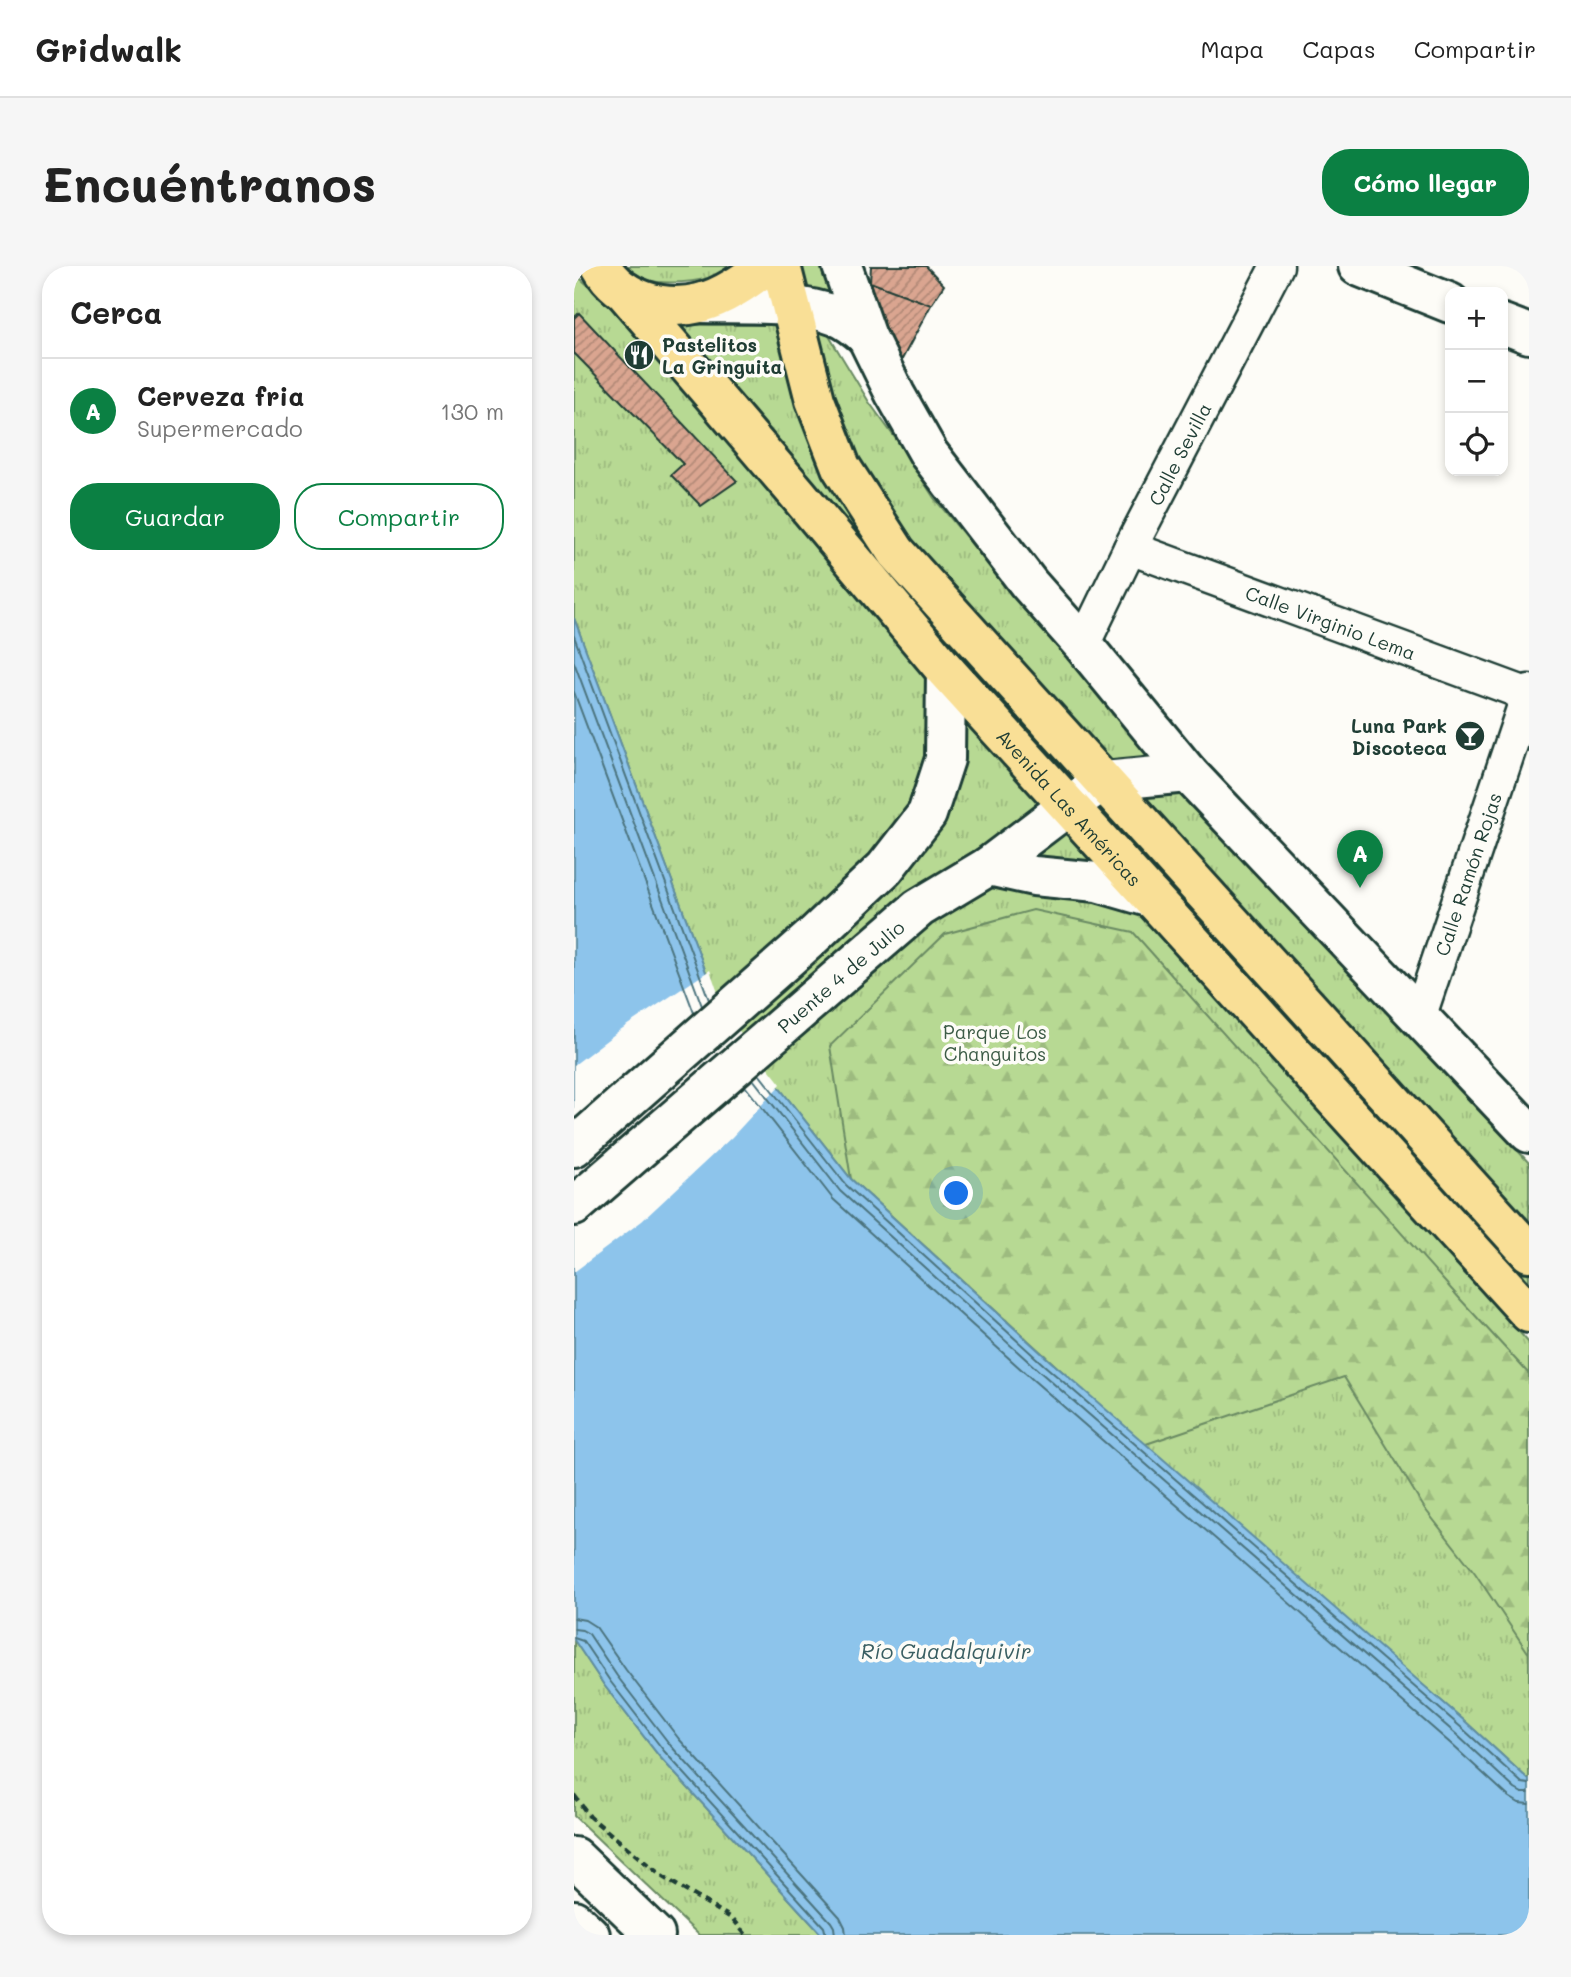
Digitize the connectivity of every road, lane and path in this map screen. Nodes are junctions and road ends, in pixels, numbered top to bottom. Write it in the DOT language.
graph roads {
  1 [pos="766,266"];
  2 [pos="781,266"];
  3 [pos="842,266"];
  4 [pos="1277,266"];
  5 [pos="1359,266"];
  6 [pos="606,274"];
  7 [pos="1445,301"];
  8 [pos="701,303"];
  9 [pos="791,306"];
  10 [pos="1508,326"];
  11 [pos="1529,334"];
  12 [pos="867,337"];
  13 [pos="1130,548"];
  14 [pos="1083,645"];
  15 [pos="946,671"];
  16 [pos="1529,693"];
  17 [pos="1188,773"];
  18 [pos="1104,781"];
  19 [pos="1068,806"];
  20 [pos="989,866"];
  21 [pos="1152,898"];
  22 [pos="1419,1018"];
  23 [pos="1529,1133"];
  24 [pos="574,1147"];
  25 [pos="574,1206"];
  26 [pos="1529,1252"];
  27 [pos="1529,1314"];
  28 [pos="574,1795"];
  29 [pos="574,1857"];
  30 [pos="574,1920"];
  31 [pos="590,1935"];
  32 [pos="655,1935"];
  33 [pos="746,1935"];
  1 -- 8 [label="main road"];
  2 -- 9 [label="main road"];
  3 -- 12 [label="main road"];
  4 -- 13 [label="street, Calle Sevilla"];
  5 -- 7 [label="main road"];
  6 -- 8 [label="main road"];
  6 -- 15 [label="main road, Avenida Las Américas"];
  8 -- 9 [label="main road"];
  9 -- 12 [label="main road"];
  9 -- 18 [label="main road"];
  10 -- 11 [label="main road"];
  12 -- 14 [label="main road"];
  13 -- 14 [label="street, Calle Sevilla"];
  13 -- 16 [label="street, Calle Virginio Lema"];
  14 -- 17 [label="main road"];
  15 -- 19 [label="main road, Avenida Las Américas"];
  15 -- 24 [label="main road"];
  16 -- 22 [label="street, Calle Ramón Rojas"];
  17 -- 18 [label="main road"];
  17 -- 22 [label="main road"];
  18 -- 19 [label="main road, Puente 4 de Julio"];
  18 -- 26 [label="main road"];
  19 -- 20 [label="main road, Puente 4 de Julio"];
  19 -- 21 [label="main road, Avenida Las Américas"];
  20 -- 21 [label="main road"];
  20 -- 25 [label="main road, Puente 4 de Julio"];
  21 -- 27 [label="main road, Avenida Las Américas"];
  22 -- 23 [label="main road"];
  28 -- 33 [label="path"];
  29 -- 32 [label="main road"];
  30 -- 31 [label="main road"];
}
